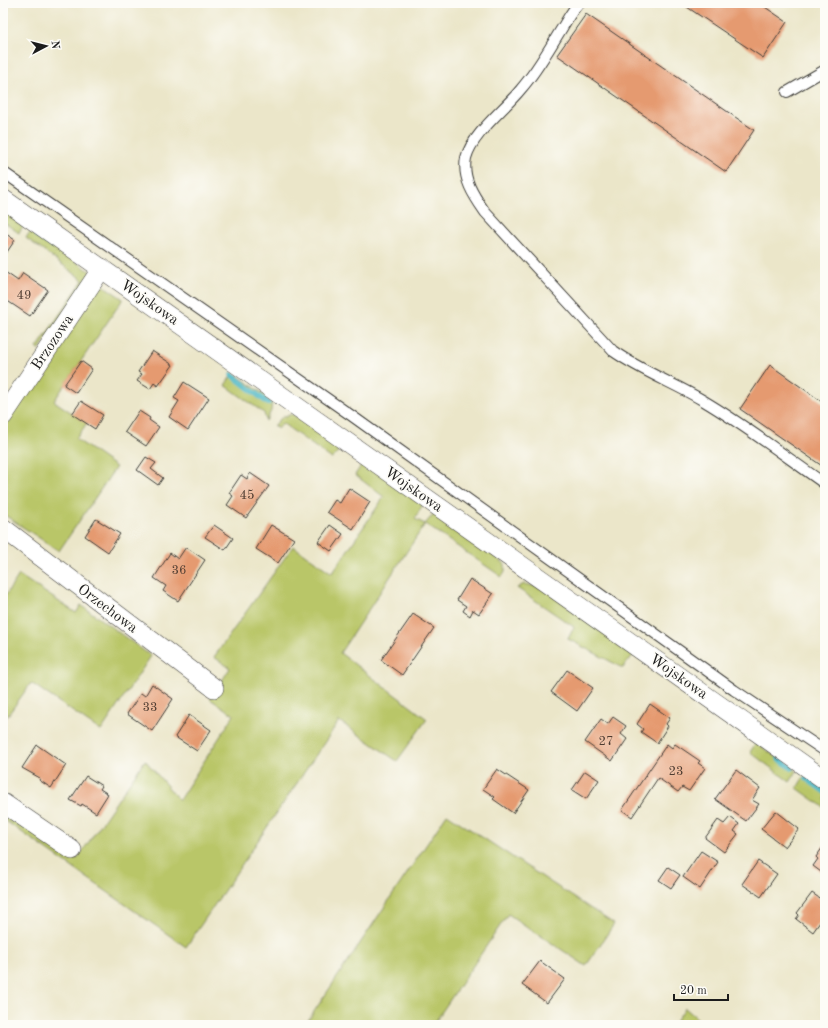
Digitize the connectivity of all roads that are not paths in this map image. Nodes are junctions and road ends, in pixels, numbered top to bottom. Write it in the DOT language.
graph roads {
  1 [pos="579,3"];
  2 [pos="825,70"];
  3 [pos="788,92"];
  4 [pos="3,172"];
  5 [pos="3,199"];
  6 [pos="102,268"];
  7 [pos="3,416"];
  8 [pos="825,484"];
  9 [pos="3,528"];
  10 [pos="214,688"];
  11 [pos="825,751"];
  12 [pos="825,780"];
  13 [pos="3,804"];
  14 [pos="72,850"];
  1 -- 8 [label="lane"];
  2 -- 3 [label="lane"];
  4 -- 11 [label="lane"];
  5 -- 6 [label="street, Wojskowa"];
  6 -- 7 [label="street, Brzozowa"];
  6 -- 12 [label="street, Wojskowa"];
  9 -- 10 [label="street, Orzechowa"];
  13 -- 14 [label="street"];
}
